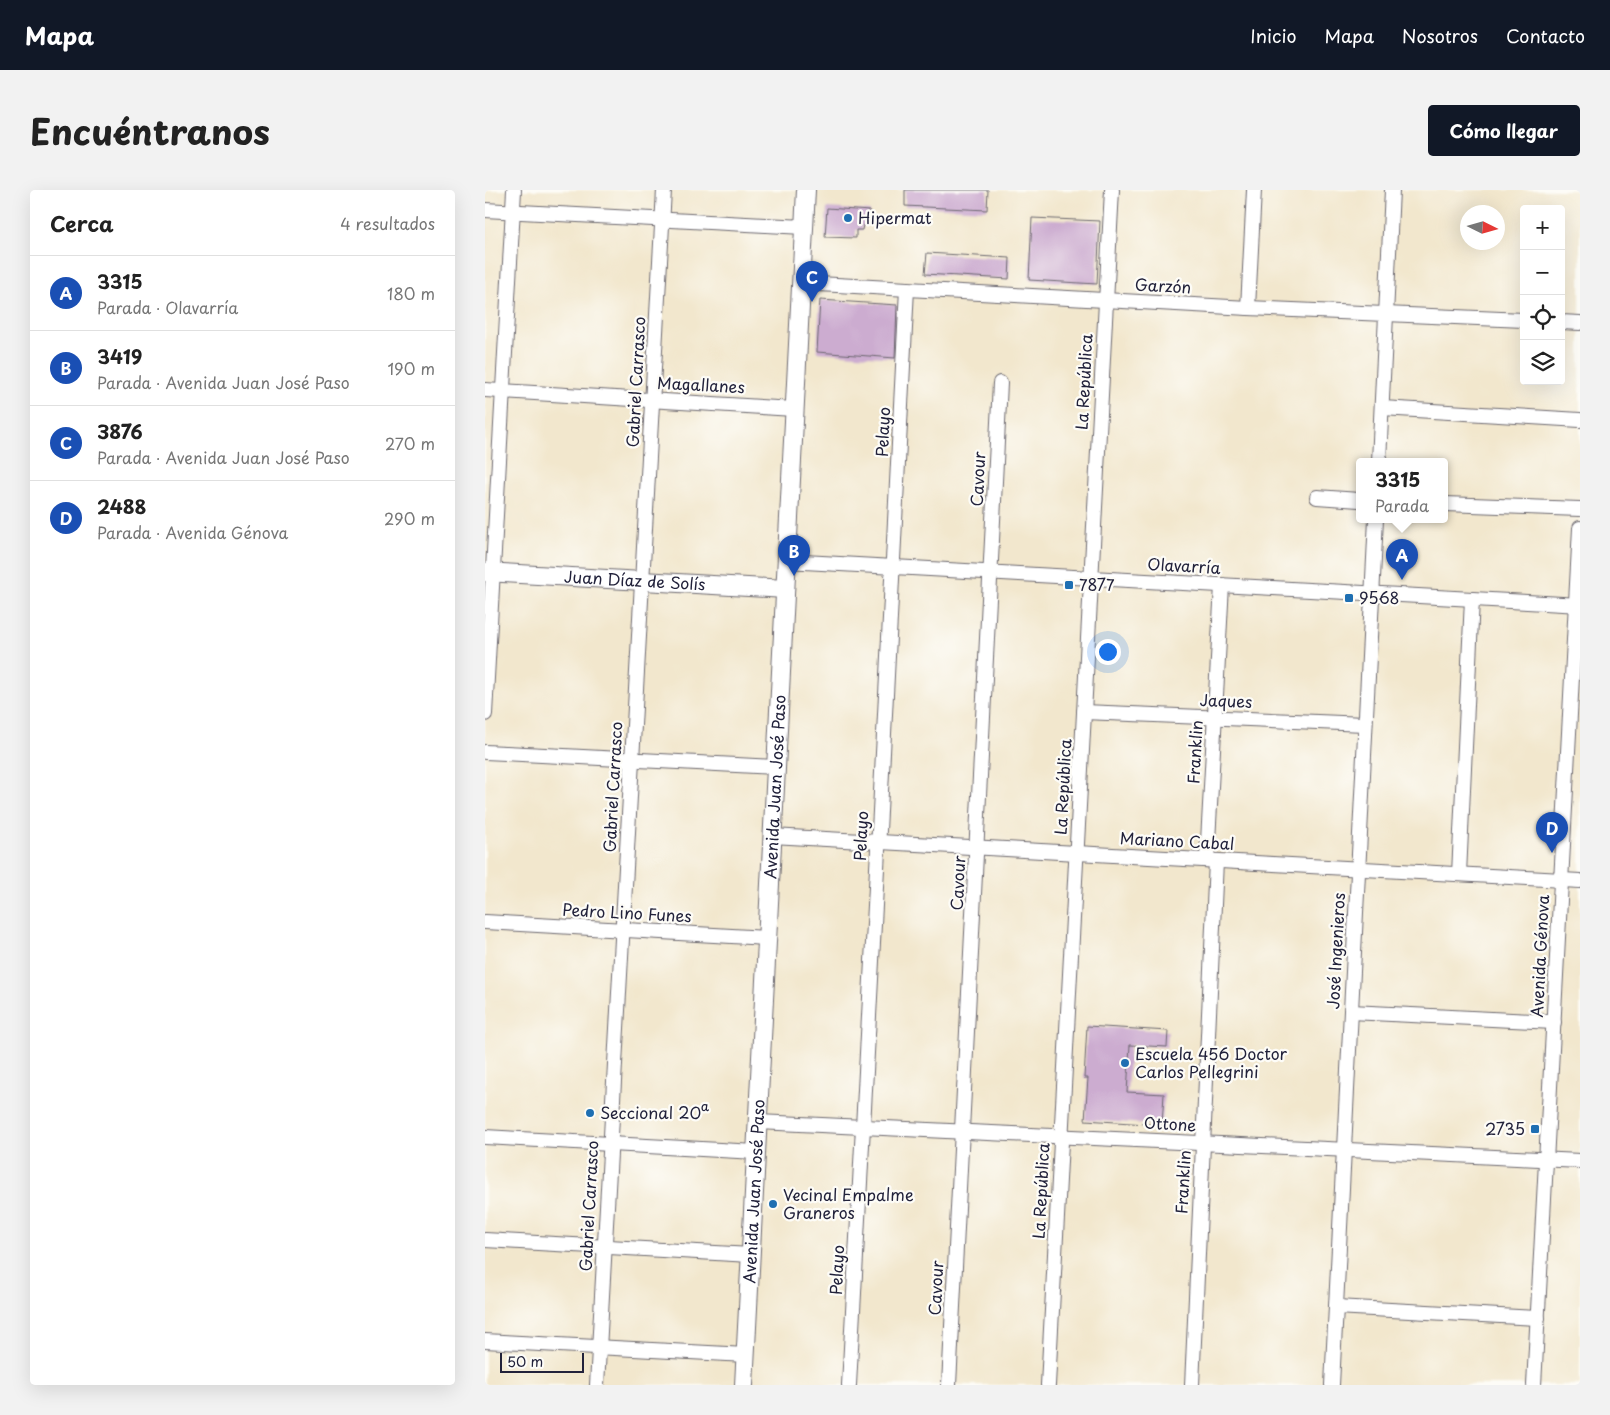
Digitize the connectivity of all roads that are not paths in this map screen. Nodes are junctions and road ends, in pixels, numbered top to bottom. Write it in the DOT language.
graph roads {
  1 [pos="514,190"];
  2 [pos="664,190"];
  3 [pos="806,190"];
  4 [pos="1112,190"];
  5 [pos="1253,190"];
  6 [pos="1393,190"];
  7 [pos="485,210"];
  8 [pos="513,212"];
  9 [pos="662,220"];
  10 [pos="804,227"];
  11 [pos="801,283"];
  12 [pos="907,289"];
  13 [pos="1106,300"];
  14 [pos="1248,308"];
  15 [pos="1385,314"];
  16 [pos="1520,320"];
  17 [pos="1565,322"];
  18 [pos="1580,323"];
  19 [pos="1000,383"];
  20 [pos="485,390"];
  21 [pos="503,391"];
  22 [pos="652,400"];
  23 [pos="1382,408"];
  24 [pos="794,409"];
  25 [pos="1580,420"];
  26 [pos="1379,458"];
  27 [pos="1317,497"];
  28 [pos="1356,500"];
  29 [pos="1448,504"];
  30 [pos="1580,509"];
  31 [pos="1376,523"];
  32 [pos="1580,528"];
  33 [pos="786,561"];
  34 [pos="895,567"];
  35 [pos="489,572"];
  36 [pos="990,572"];
  37 [pos="1091,578"];
  38 [pos="642,581"];
  39 [pos="1222,585"];
  40 [pos="785,589"];
  41 [pos="1372,594"];
  42 [pos="1472,599"];
  43 [pos="1578,605"];
  44 [pos="1084,712"];
  45 [pos="485,714"];
  46 [pos="1215,718"];
  47 [pos="1365,724"];
  48 [pos="485,752"];
  49 [pos="632,760"];
  50 [pos="776,767"];
  51 [pos="773,836"];
  52 [pos="878,842"];
  53 [pos="977,848"];
  54 [pos="1077,853"];
  55 [pos="1211,861"];
  56 [pos="1358,869"];
  57 [pos="1459,874"];
  58 [pos="1561,880"];
  59 [pos="1580,881"];
  60 [pos="485,922"];
  61 [pos="622,930"];
  62 [pos="767,938"];
  63 [pos="1351,1012"];
  64 [pos="1554,1022"];
  65 [pos="758,1122"];
  66 [pos="861,1127"];
  67 [pos="961,1132"];
  68 [pos="1061,1136"];
  69 [pos="485,1137"];
  70 [pos="1203,1143"];
  71 [pos="610,1144"];
  72 [pos="1344,1150"];
  73 [pos="756,1152"];
  74 [pos="1546,1159"];
  75 [pos="1580,1161"];
  76 [pos="485,1240"];
  77 [pos="605,1247"];
  78 [pos="751,1255"];
  79 [pos="1336,1307"];
  80 [pos="1538,1318"];
  81 [pos="485,1341"];
  82 [pos="599,1347"];
  83 [pos="746,1355"];
  84 [pos="597,1385"];
  85 [pos="744,1385"];
  86 [pos="849,1385"];
  87 [pos="949,1385"];
  88 [pos="1048,1385"];
  89 [pos="1192,1385"];
  90 [pos="1332,1385"];
  91 [pos="1534,1385"];
  1 -- 8 [label="street"];
  2 -- 9 [label="street, Gabriel Carrasco"];
  3 -- 10 [label="main road, Avenida Juan José Paso"];
  4 -- 13 [label="street, La República"];
  5 -- 14 [label="street"];
  6 -- 15 [label="street"];
  7 -- 8 [label="street"];
  8 -- 9 [label="street"];
  8 -- 21 [label="street"];
  9 -- 10 [label="street"];
  9 -- 22 [label="street, Gabriel Carrasco"];
  10 -- 11 [label="main road, Avenida Juan José Paso"];
  11 -- 12 [label="street, Garzón"];
  11 -- 24 [label="main road, Avenida Juan José Paso"];
  12 -- 13 [label="street, Garzón"];
  12 -- 34 [label="street, Pelayo"];
  13 -- 14 [label="street, Garzón"];
  13 -- 37 [label="street, La República"];
  14 -- 15 [label="street, Garzón"];
  15 -- 16 [label="street, Garzón"];
  15 -- 23 [label="street"];
  17 -- 18 [label="street"];
  19 -- 36 [label="street, Cavour"];
  20 -- 21 [label="street, Magallanes"];
  21 -- 22 [label="street, Magallanes"];
  21 -- 35 [label="street"];
  22 -- 24 [label="street, Magallanes"];
  22 -- 38 [label="street, Gabriel Carrasco"];
  23 -- 25 [label="street"];
  23 -- 26 [label="street"];
  24 -- 33 [label="main road, Avenida Juan José Paso"];
  27 -- 28 [label="street"];
  29 -- 30 [label="street"];
  31 -- 41 [label="street, José Ingenieros"];
  32 -- 43 [label="street, Avenida Génova"];
  33 -- 34 [label="street, Olavarría"];
  33 -- 40 [label="main road, Avenida Juan José Paso"];
  34 -- 36 [label="street, Olavarría"];
  34 -- 52 [label="street, Pelayo"];
  35 -- 38 [label="main road, Juan Díaz de Solís"];
  35 -- 45 [label="street"];
  36 -- 37 [label="street, Olavarría"];
  36 -- 53 [label="street, Cavour"];
  37 -- 39 [label="street, Olavarría"];
  37 -- 44 [label="street, La República"];
  38 -- 40 [label="main road, Juan Díaz de Solís"];
  38 -- 49 [label="street, Gabriel Carrasco"];
  39 -- 41 [label="street, Olavarría"];
  39 -- 46 [label="street, Franklin"];
  40 -- 50 [label="main road, Avenida Juan José Paso"];
  41 -- 42 [label="street, Olavarría"];
  41 -- 47 [label="street, José Ingenieros"];
  42 -- 43 [label="street, Olavarría"];
  42 -- 57 [label="street"];
  43 -- 58 [label="street, Avenida Génova"];
  44 -- 46 [label="street, Jaques"];
  44 -- 54 [label="street, La República"];
  46 -- 47 [label="street, Jaques"];
  46 -- 55 [label="street, Franklin"];
  47 -- 56 [label="street, José Ingenieros"];
  48 -- 49 [label="street"];
  49 -- 50 [label="street"];
  49 -- 61 [label="street, Gabriel Carrasco"];
  50 -- 51 [label="main road, Avenida Juan José Paso"];
  51 -- 52 [label="street, Mariano Cabal"];
  51 -- 62 [label="main road, Avenida Juan José Paso"];
  52 -- 53 [label="street, Mariano Cabal"];
  52 -- 66 [label="street, Pelayo"];
  53 -- 54 [label="street, Mariano Cabal"];
  53 -- 67 [label="street, Cavour"];
  54 -- 55 [label="street, Mariano Cabal"];
  54 -- 68 [label="street, La República"];
  55 -- 56 [label="street, Mariano Cabal"];
  55 -- 70 [label="street, Franklin"];
  56 -- 57 [label="street, Mariano Cabal"];
  56 -- 63 [label="street, José Ingenieros"];
  57 -- 58 [label="street, Mariano Cabal"];
  58 -- 59 [label="street, Mariano Cabal"];
  58 -- 64 [label="street, Avenida Génova"];
  60 -- 61 [label="street, Pedro Lino Funes"];
  61 -- 62 [label="street, Pedro Lino Funes"];
  61 -- 71 [label="street, Gabriel Carrasco"];
  62 -- 65 [label="main road, Avenida Juan José Paso"];
  63 -- 64 [label="street"];
  63 -- 72 [label="street, José Ingenieros"];
  64 -- 74 [label="street, Avenida Génova"];
  65 -- 66 [label="street, Ottone"];
  65 -- 73 [label="main road, Avenida Juan José Paso"];
  66 -- 67 [label="street, Ottone"];
  66 -- 86 [label="street, Pelayo"];
  67 -- 68 [label="street, Ottone"];
  67 -- 87 [label="street, Cavour"];
  68 -- 70 [label="street, Ottone"];
  68 -- 88 [label="street, La República"];
  69 -- 71 [label="street"];
  70 -- 72 [label="street, Ottone"];
  70 -- 89 [label="street, Franklin"];
  71 -- 73 [label="street"];
  71 -- 77 [label="street, Gabriel Carrasco"];
  72 -- 74 [label="street, Ottone"];
  72 -- 79 [label="street, José Ingenieros"];
  73 -- 78 [label="main road, Avenida Juan José Paso"];
  74 -- 75 [label="street, Ottone"];
  74 -- 80 [label="street, Avenida Génova"];
  76 -- 77 [label="street"];
  77 -- 78 [label="street"];
  77 -- 82 [label="street, Gabriel Carrasco"];
  78 -- 83 [label="main road, Avenida Juan José Paso"];
  79 -- 80 [label="street"];
  79 -- 90 [label="street, José Ingenieros"];
  80 -- 91 [label="street, Avenida Génova"];
  81 -- 82 [label="street"];
  82 -- 83 [label="street"];
  82 -- 84 [label="street, Gabriel Carrasco"];
  83 -- 85 [label="main road, Avenida Juan José Paso"];
}
